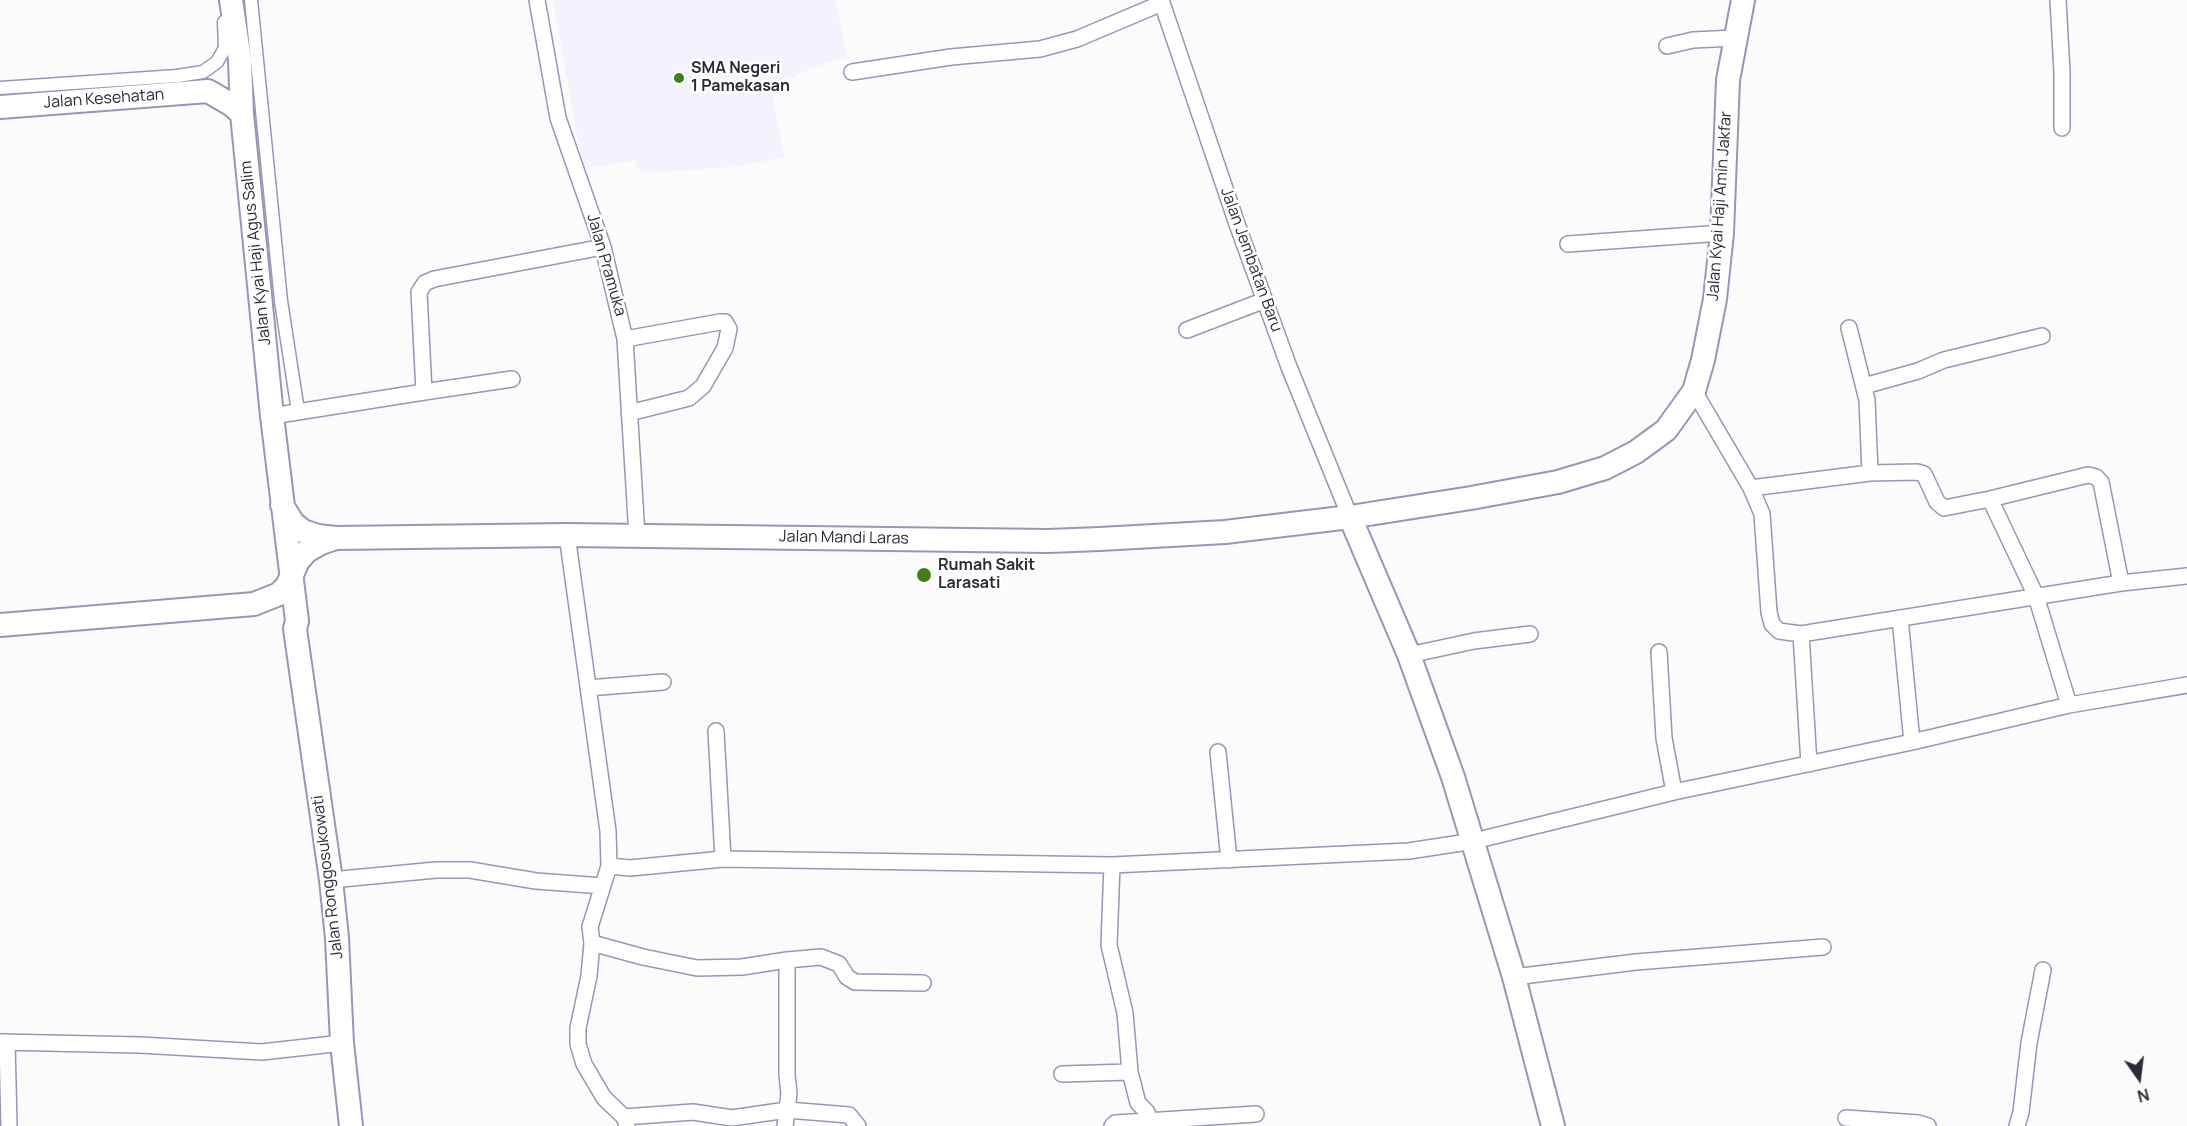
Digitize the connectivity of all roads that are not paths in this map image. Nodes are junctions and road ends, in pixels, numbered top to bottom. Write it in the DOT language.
graph roads {
  1 [pos="221,0"];
  2 [pos="231,0"];
  3 [pos="251,0"];
  4 [pos="537,0"];
  5 [pos="1743,0"];
  6 [pos="2058,0"];
  7 [pos="1162,1"];
  8 [pos="1735,38"];
  9 [pos="1667,46"];
  10 [pos="240,60"];
  11 [pos="856,72"];
  12 [pos="0,88"];
  13 [pos="208,91"];
  14 [pos="0,107"];
  15 [pos="242,114"];
  16 [pos="2062,128"];
  17 [pos="1722,233"];
  18 [pos="1568,244"];
  19 [pos="603,247"];
  20 [pos="1265,300"];
  21 [pos="1849,328"];
  22 [pos="1187,330"];
  23 [pos="2042,336"];
  24 [pos="625,339"];
  25 [pos="512,379"];
  26 [pos="1864,386"];
  27 [pos="1694,391"];
  28 [pos="424,392"];
  29 [pos="298,411"];
  30 [pos="629,413"];
  31 [pos="272,416"];
  32 [pos="1870,473"];
  33 [pos="1751,488"];
  34 [pos="1990,499"];
  35 [pos="282,505"];
  36 [pos="1350,517"];
  37 [pos="567,535"];
  38 [pos="637,536"];
  39 [pos="336,538"];
  40 [pos="291,576"];
  41 [pos="2187,576"];
  42 [pos="2121,583"];
  43 [pos="2036,596"];
  44 [pos="254,604"];
  45 [pos="1900,618"];
  46 [pos="0,625"];
  47 [pos="295,629"];
  48 [pos="1530,634"];
  49 [pos="1802,634"];
  50 [pos="1659,652"];
  51 [pos="1409,655"];
  52 [pos="663,682"];
  53 [pos="2187,685"];
  54 [pos="588,688"];
  55 [pos="2069,705"];
  56 [pos="716,731"];
  57 [pos="1912,742"];
  58 [pos="1218,752"];
  59 [pos="1809,764"];
  60 [pos="1674,792"];
  61 [pos="1474,841"];
  62 [pos="723,859"];
  63 [pos="1229,860"];
  64 [pos="1112,865"];
  65 [pos="609,866"];
  66 [pos="331,880"];
  67 [pos="603,886"];
  68 [pos="592,942"];
  69 [pos="1823,947"];
  70 [pos="787,960"];
  71 [pos="2043,970"];
  72 [pos="1514,977"];
  73 [pos="923,983"];
  74 [pos="4,1042"];
  75 [pos="342,1043"];
  76 [pos="1130,1072"];
  77 [pos="1062,1074"];
  78 [pos="787,1110"];
  79 [pos="1256,1114"];
  80 [pos="1846,1118"];
  81 [pos="625,1121"];
  82 [pos="1151,1124"];
  83 [pos="9,1126"];
  84 [pos="351,1126"];
  85 [pos="785,1126"];
  86 [pos="858,1126"];
  87 [pos="1112,1126"];
  88 [pos="1553,1126"];
  89 [pos="1928,1126"];
  90 [pos="2017,1126"];
  1 -- 12 [label="street"];
  2 -- 10 [label="main road, Jalan Kyai Haji Agus Salim"];
  3 -- 29 [label="street"];
  4 -- 19 [label="street, Jalan Pramuka"];
  5 -- 8 [label="main road, Jalan Kyai Haji Amin Jakfar"];
  6 -- 16 [label="street"];
  7 -- 11 [label="street"];
  7 -- 20 [label="street, Jalan Jembatan Baru"];
  8 -- 9 [label="street"];
  8 -- 17 [label="main road, Jalan Kyai Haji Amin Jakfar"];
  10 -- 13 [label="main road"];
  10 -- 15 [label="main road, Jalan Kyai Haji Agus Salim"];
  13 -- 14 [label="main road, Jalan Kesehatan"];
  13 -- 15 [label="main road"];
  15 -- 31 [label="main road, Jalan Kyai Haji Agus Salim"];
  17 -- 18 [label="street"];
  17 -- 27 [label="main road, Jalan Kyai Haji Amin Jakfar"];
  19 -- 24 [label="street, Jalan Pramuka"];
  19 -- 28 [label="street"];
  20 -- 22 [label="street"];
  20 -- 36 [label="street, Jalan Jembatan Baru"];
  21 -- 26 [label="street"];
  23 -- 26 [label="street"];
  24 -- 30 [label="street, Jalan Pramuka"];
  24 -- 30 [label="street"];
  25 -- 28 [label="street"];
  26 -- 32 [label="street"];
  27 -- 33 [label="street"];
  27 -- 36 [label="main road, Jalan Kyai Haji Amin Jakfar"];
  28 -- 29 [label="street"];
  29 -- 31 [label="street"];
  30 -- 38 [label="street, Jalan Pramuka"];
  31 -- 35 [label="main road, Jalan Kyai Haji Agus Salim"];
  32 -- 33 [label="street"];
  32 -- 34 [label="street"];
  33 -- 49 [label="street"];
  34 -- 42 [label="street"];
  34 -- 43 [label="street"];
  35 -- 39 [label="main road"];
  35 -- 40 [label="main road, Jalan Kyai Haji Agus Salim"];
  36 -- 38 [label="main road, Jalan Mandi Laras"];
  36 -- 51 [label="main road"];
  37 -- 38 [label="main road, Jalan Mandi Laras"];
  37 -- 39 [label="main road, Jalan Mandi Laras"];
  37 -- 54 [label="street"];
  39 -- 40 [label="main road"];
  40 -- 44 [label="main road"];
  40 -- 47 [label="main road, Jalan Ronggosukowati"];
  41 -- 42 [label="street"];
  42 -- 43 [label="street"];
  43 -- 45 [label="street"];
  43 -- 55 [label="street"];
  44 -- 46 [label="main road"];
  44 -- 47 [label="main road"];
  45 -- 49 [label="street"];
  45 -- 57 [label="street"];
  47 -- 66 [label="main road, Jalan Ronggosukowati"];
  48 -- 51 [label="street"];
  49 -- 59 [label="street"];
  50 -- 60 [label="street"];
  51 -- 61 [label="main road"];
  52 -- 54 [label="street"];
  53 -- 55 [label="street"];
  54 -- 65 [label="street"];
  55 -- 57 [label="street"];
  56 -- 62 [label="street"];
  57 -- 59 [label="street"];
  58 -- 63 [label="street"];
  59 -- 60 [label="street"];
  60 -- 61 [label="street"];
  61 -- 63 [label="street"];
  61 -- 72 [label="main road"];
  62 -- 64 [label="street"];
  62 -- 65 [label="street"];
  63 -- 64 [label="street"];
  64 -- 76 [label="street"];
  65 -- 67 [label="street"];
  66 -- 67 [label="street"];
  66 -- 75 [label="main road, Jalan Ronggosukowati"];
  67 -- 68 [label="street"];
  68 -- 70 [label="street"];
  68 -- 81 [label="street"];
  69 -- 72 [label="street"];
  70 -- 73 [label="street"];
  70 -- 78 [label="street"];
  71 -- 90 [label="street"];
  72 -- 88 [label="main road"];
  74 -- 75 [label="street"];
  74 -- 83 [label="street"];
  75 -- 84 [label="main road, Jalan Ronggosukowati"];
  76 -- 77 [label="street"];
  76 -- 82 [label="street"];
  78 -- 81 [label="street"];
  78 -- 85 [label="street"];
  78 -- 86 [label="street"];
  79 -- 82 [label="street"];
  80 -- 89 [label="street"];
  82 -- 87 [label="street"];
}
